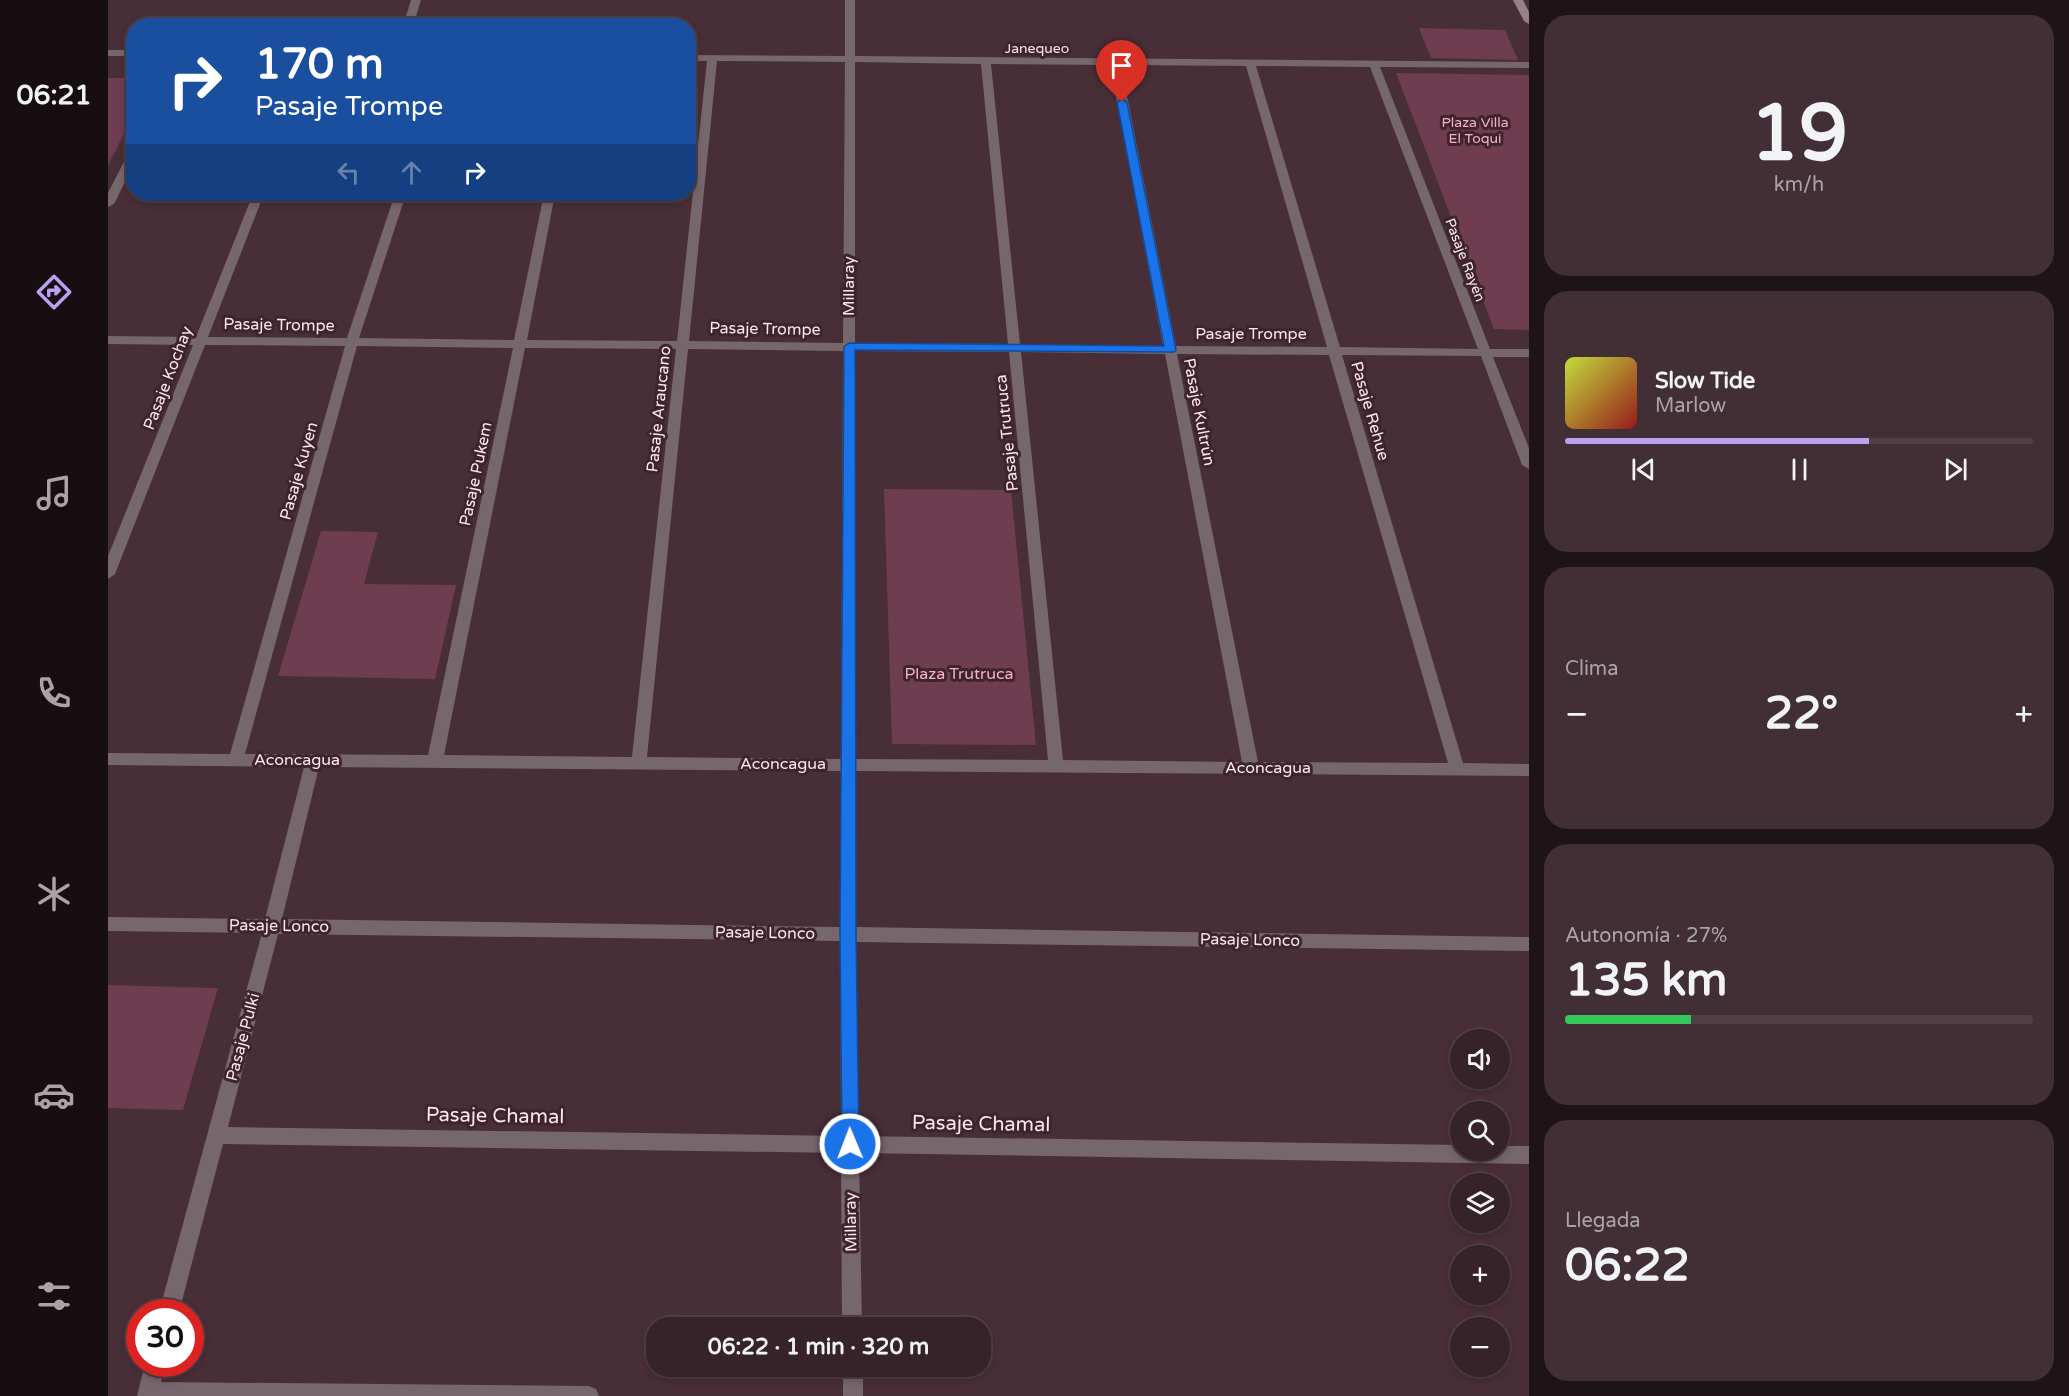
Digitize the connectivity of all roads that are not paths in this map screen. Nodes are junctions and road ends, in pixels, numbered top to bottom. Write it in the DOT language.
graph roads {
  1 [pos="416,0"];
  2 [pos="850,0"];
  3 [pos="1518,0"];
  4 [pos="410,18"];
  5 [pos="1529,21"];
  6 [pos="108,53"];
  7 [pos="126,53"];
  8 [pos="696,58"];
  9 [pos="712,58"];
  10 [pos="850,60"];
  11 [pos="986,61"];
  12 [pos="1115,62"];
  13 [pos="1250,63"];
  14 [pos="1374,64"];
  15 [pos="1529,65"];
  16 [pos="126,168"];
  17 [pos="256,201"];
  18 [pos="399,201"];
  19 [pos="549,201"];
  20 [pos="108,204"];
  21 [pos="108,340"];
  22 [pos="200,341"];
  23 [pos="352,342"];
  24 [pos="520,344"];
  25 [pos="682,345"];
  26 [pos="849,347"];
  27 [pos="1015,348"];
  28 [pos="1170,350"];
  29 [pos="1335,351"];
  30 [pos="1485,353"];
  31 [pos="1529,353"];
  32 [pos="1529,465"];
  33 [pos="108,574"];
  34 [pos="108,759"];
  35 [pos="236,760"];
  36 [pos="313,760"];
  37 [pos="435,761"];
  38 [pos="639,763"];
  39 [pos="848,765"];
  40 [pos="1056,766"];
  41 [pos="1251,768"];
  42 [pos="1457,769"];
  43 [pos="1529,770"];
  44 [pos="108,924"];
  45 [pos="272,926"];
  46 [pos="848,935"];
  47 [pos="1529,944"];
  48 [pos="216,1135"];
  49 [pos="850,1144"];
  50 [pos="1529,1155"];
  51 [pos="172,1299"];
  52 [pos="852,1317"];
  53 [pos="152,1377"];
  54 [pos="853,1377"];
  55 [pos="147,1394"];
  56 [pos="589,1396"];
  57 [pos="853,1396"];
  1 -- 4 [label="street"];
  2 -- 10 [label="street, Millaray"];
  3 -- 5 [label="street"];
  6 -- 7 [label="street"];
  8 -- 9 [label="street, Janequeo"];
  9 -- 10 [label="street, Janequeo"];
  9 -- 25 [label="street, Pasaje Araucano"];
  10 -- 11 [label="street, Janequeo"];
  10 -- 26 [label="street, Millaray"];
  11 -- 12 [label="street, Janequeo"];
  11 -- 27 [label="street, Pasaje Trutruca"];
  12 -- 13 [label="street, Janequeo"];
  12 -- 28 [label="street, Pasaje Kultrún"];
  13 -- 14 [label="street, Janequeo"];
  13 -- 29 [label="street, Pasaje Rehue"];
  14 -- 15 [label="street, Janequeo"];
  14 -- 30 [label="street, Pasaje Rayén"];
  16 -- 20 [label="street"];
  17 -- 22 [label="street, Pasaje Kochay"];
  18 -- 23 [label="street, Pasaje Kuyen"];
  19 -- 24 [label="street, Pasaje Pukem"];
  21 -- 22 [label="street, Pasaje Trompe"];
  22 -- 23 [label="street, Pasaje Trompe"];
  22 -- 33 [label="street, Pasaje Kochay"];
  23 -- 24 [label="street, Pasaje Trompe"];
  23 -- 35 [label="street, Pasaje Kuyen"];
  24 -- 25 [label="street, Pasaje Trompe"];
  24 -- 37 [label="street, Pasaje Pukem"];
  25 -- 26 [label="street, Pasaje Trompe"];
  25 -- 38 [label="street, Pasaje Araucano"];
  26 -- 27 [label="street, Pasaje Trompe"];
  26 -- 39 [label="street, Millaray"];
  27 -- 28 [label="street, Pasaje Trompe"];
  27 -- 40 [label="street, Pasaje Trutruca"];
  28 -- 29 [label="street, Pasaje Trompe"];
  28 -- 41 [label="street, Pasaje Kultrún"];
  29 -- 30 [label="street, Pasaje Trompe"];
  29 -- 42 [label="street, Pasaje Rehue"];
  30 -- 31 [label="street, Pasaje Trompe"];
  30 -- 32 [label="street, Pasaje Rayén"];
  34 -- 35 [label="street, Aconcagua"];
  35 -- 36 [label="street, Aconcagua"];
  36 -- 37 [label="street, Aconcagua"];
  36 -- 45 [label="street, Pasaje Pulki"];
  37 -- 38 [label="street, Aconcagua"];
  38 -- 39 [label="street, Aconcagua"];
  39 -- 40 [label="street, Aconcagua"];
  39 -- 46 [label="street, Millaray"];
  40 -- 41 [label="street, Aconcagua"];
  41 -- 42 [label="street, Aconcagua"];
  42 -- 43 [label="street, Aconcagua"];
  44 -- 45 [label="street, Pasaje Lonco"];
  45 -- 46 [label="street, Pasaje Lonco"];
  45 -- 48 [label="street, Pasaje Pulki"];
  46 -- 47 [label="street, Pasaje Lonco"];
  46 -- 49 [label="street, Millaray"];
  48 -- 49 [label="street, Pasaje Chamal"];
  48 -- 51 [label="street, Pasaje Pulki"];
  49 -- 50 [label="street, Pasaje Chamal"];
  49 -- 52 [label="street, Millaray"];
  53 -- 55 [label="street"];
  54 -- 57 [label="street"];
  55 -- 56 [label="street"];
}
